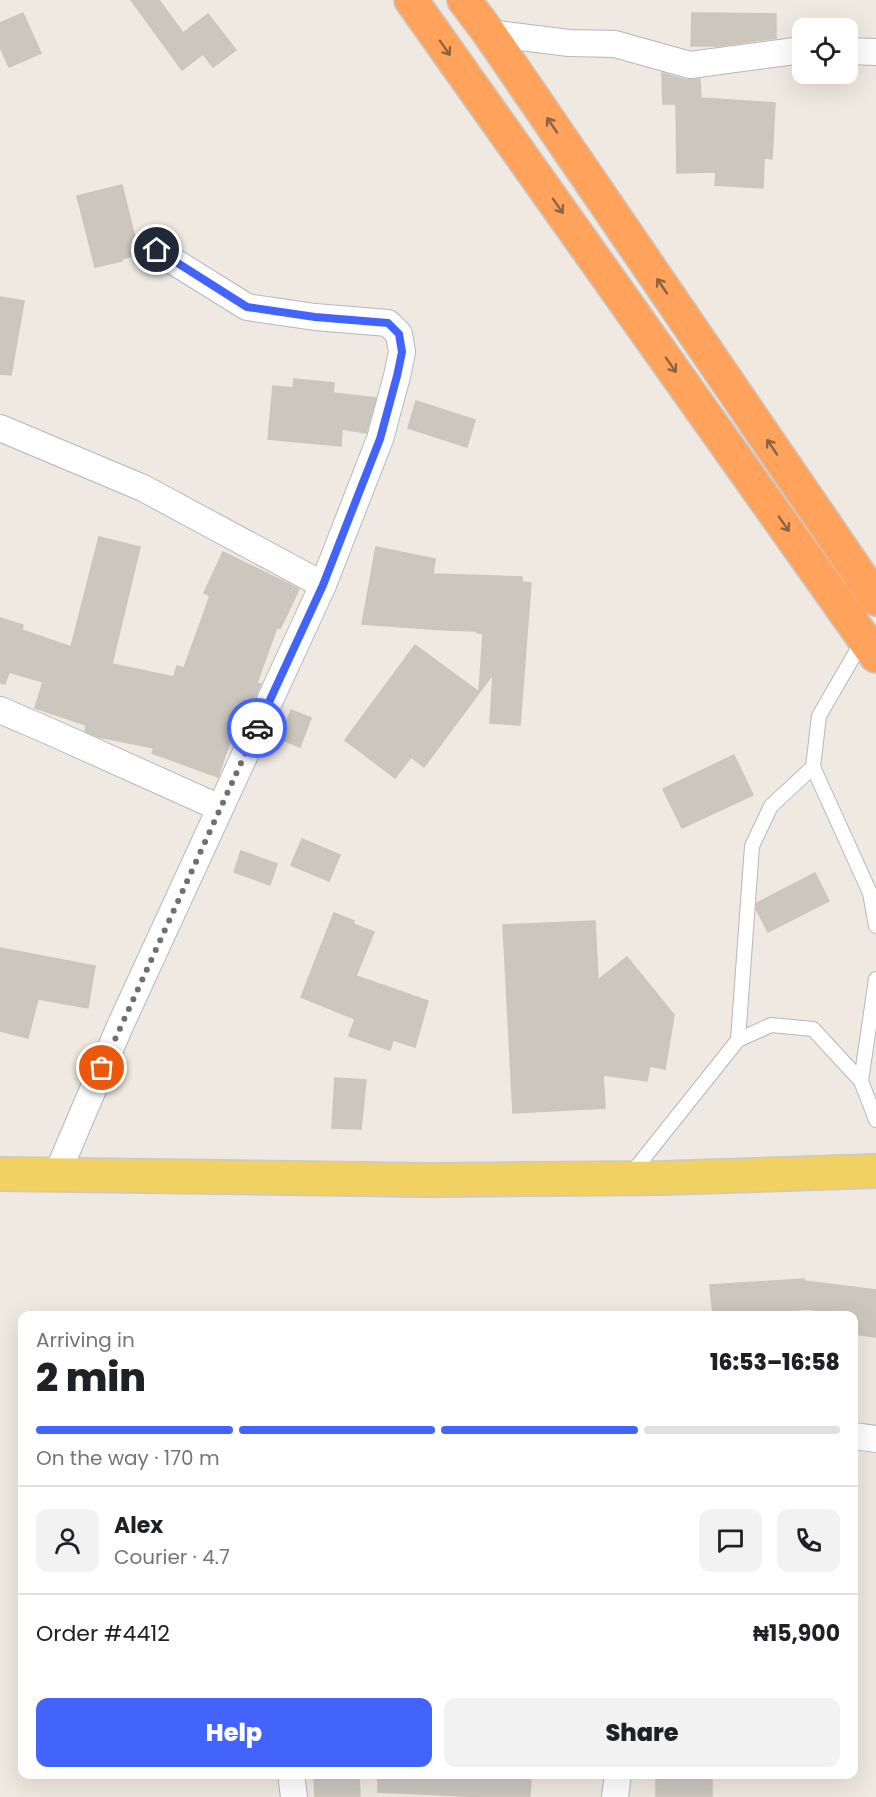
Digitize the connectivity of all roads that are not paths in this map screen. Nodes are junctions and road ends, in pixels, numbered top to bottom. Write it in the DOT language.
graph roads {
  1 [pos="411,0"];
  2 [pos="464,0"];
  3 [pos="489,33"];
  4 [pos="792,51"];
  5 [pos="858,51"];
  6 [pos="876,52"];
  7 [pos="157,250"];
  8 [pos="0,428"];
  9 [pos="323,585"];
  10 [pos="876,599"];
  11 [pos="870,647"];
  12 [pos="0,710"];
  13 [pos="813,768"];
  14 [pos="220,808"];
  15 [pos="876,926"];
  16 [pos="876,979"];
  17 [pos="738,1040"];
  18 [pos="861,1081"];
  19 [pos="876,1120"];
  20 [pos="876,1171"];
  21 [pos="0,1174"];
  22 [pos="57,1174"];
  23 [pos="628,1178"];
  24 [pos="858,1437"];
  25 [pos="876,1439"];
  26 [pos="292,1779"];
  27 [pos="617,1779"];
  28 [pos="294,1797"];
  29 [pos="615,1797"];
  1 -- 11 [label="highway, one-way"];
  2 -- 3 [label="highway"];
  3 -- 4 [label="street"];
  10 -- 3 [label="highway, one-way"];
  5 -- 6 [label="street"];
  7 -- 9 [label="street"];
  8 -- 9 [label="street"];
  9 -- 14 [label="street"];
  11 -- 13 [label="lane"];
  12 -- 14 [label="street"];
  13 -- 15 [label="lane"];
  13 -- 17 [label="lane"];
  14 -- 22 [label="street"];
  16 -- 18 [label="lane"];
  17 -- 18 [label="lane"];
  17 -- 23 [label="lane"];
  18 -- 19 [label="lane"];
  20 -- 23 [label="main road"];
  21 -- 22 [label="main road"];
  22 -- 23 [label="main road"];
  24 -- 25 [label="street"];
  26 -- 28 [label="street"];
  27 -- 29 [label="street"];
}
